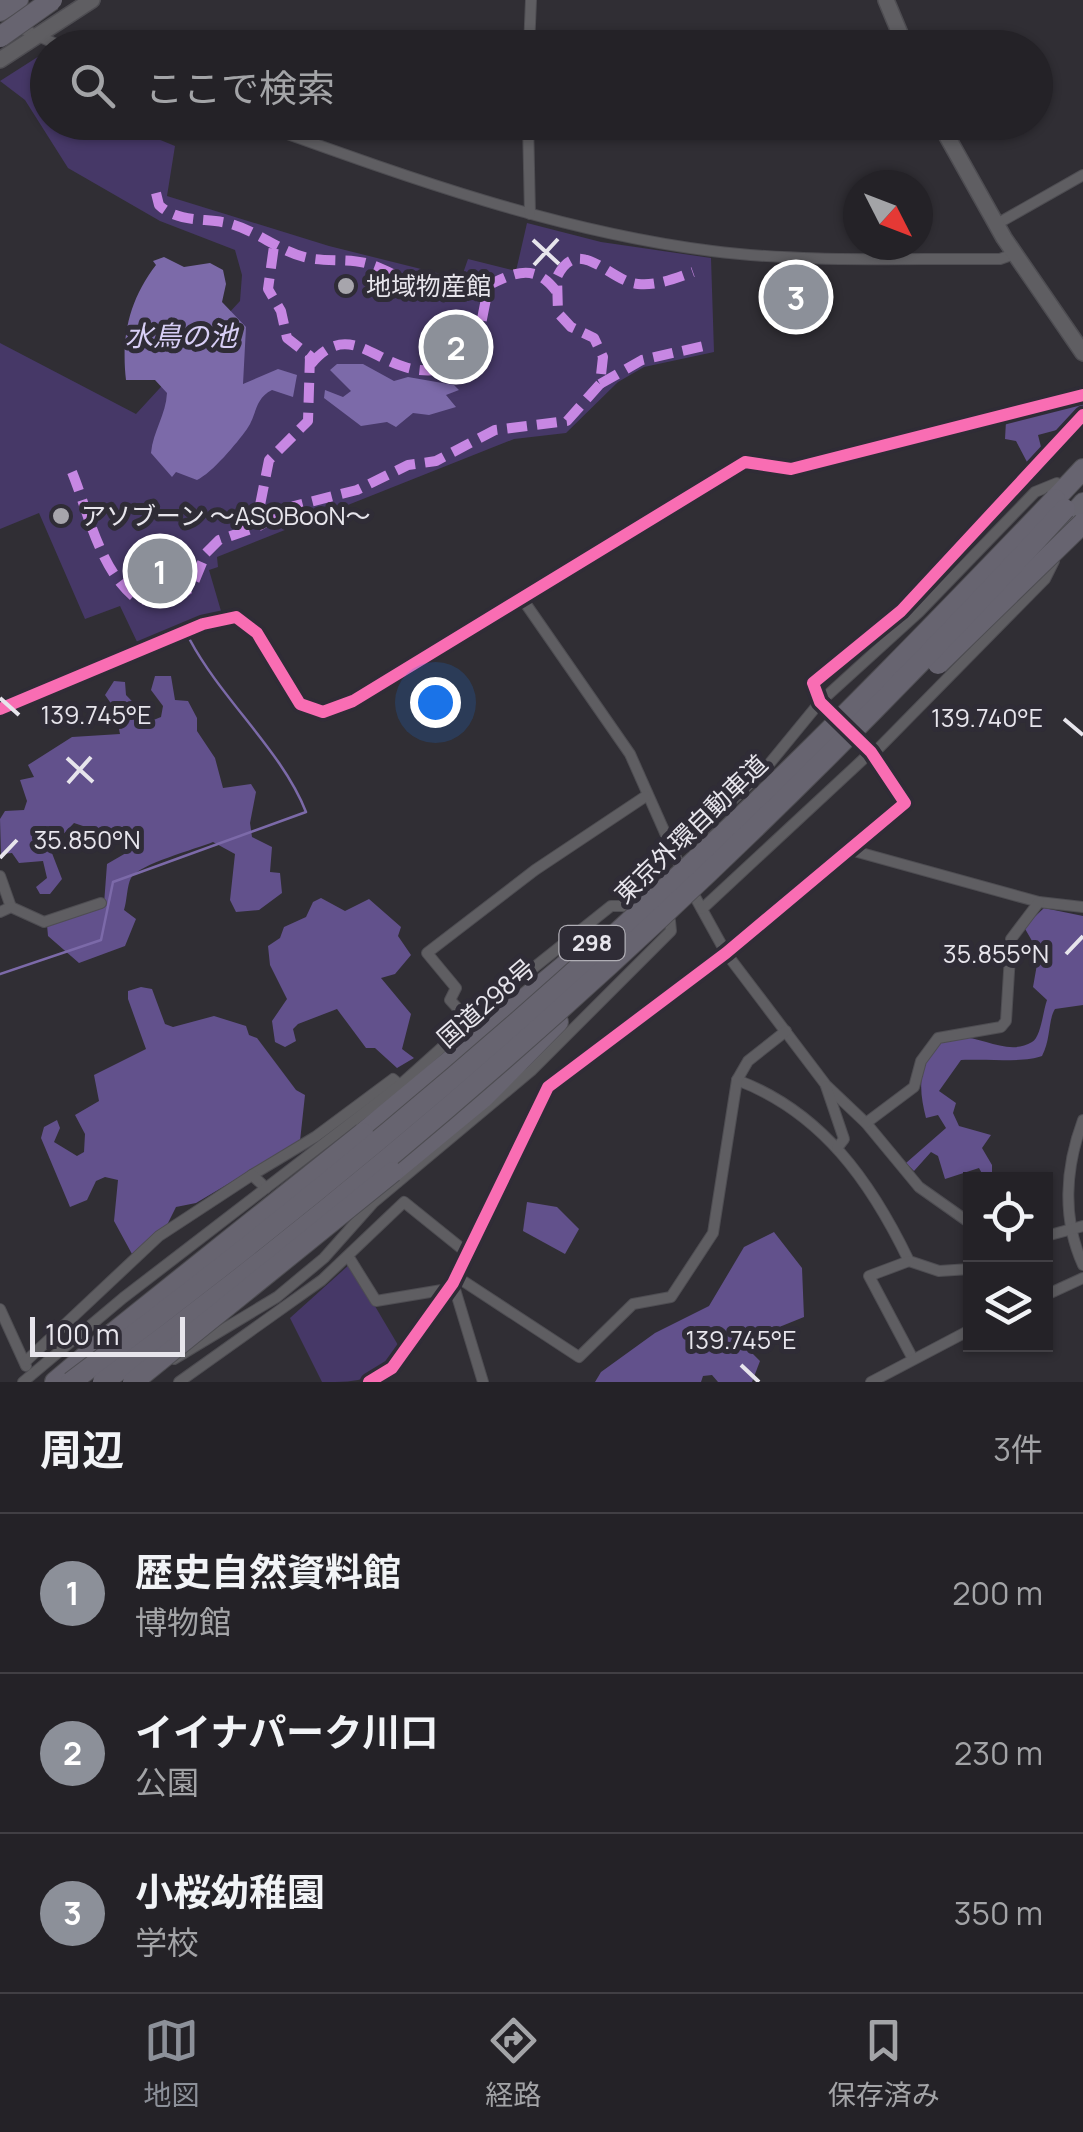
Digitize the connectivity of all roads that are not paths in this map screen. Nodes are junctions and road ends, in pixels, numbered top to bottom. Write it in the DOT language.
graph roads {
  1 [pos="18,0"];
  2 [pos="52,0"];
  3 [pos="92,0"];
  4 [pos="530,0"];
  5 [pos="886,0"];
  6 [pos="0,11"];
  7 [pos="0,19"];
  8 [pos="49,30"];
  9 [pos="529,30"];
  10 [pos="898,30"];
  11 [pos="30,32"];
  12 [pos="0,37"];
  13 [pos="30,42"];
  14 [pos="0,60"];
  15 [pos="304,140"];
  16 [pos="528,140"];
  17 [pos="949,140"];
  18 [pos="1083,175"];
  19 [pos="530,214"];
  20 [pos="996,225"];
  21 [pos="1014,254"];
  22 [pos="1083,352"];
  23 [pos="1083,395"];
  24 [pos="1083,415"];
  25 [pos="1083,455"];
  26 [pos="1083,469"];
  27 [pos="1057,484"];
  28 [pos="1082,505"];
  29 [pos="520,598"];
  30 [pos="820,702"];
  31 [pos="0,710"];
  32 [pos="830,712"];
  33 [pos="869,750"];
  34 [pos="646,796"];
  35 [pos="782,802"];
  36 [pos="711,834"];
  37 [pos="854,850"];
  38 [pos="679,864"];
  39 [pos="0,876"];
  40 [pos="1039,902"];
  41 [pos="101,903"];
  42 [pos="698,903"];
  43 [pos="633,906"];
  44 [pos="1083,907"];
  45 [pos="5,909"];
  46 [pos="670,921"];
  47 [pos="582,952"];
  48 [pos="726,953"];
  49 [pos="558,1022"];
  50 [pos="471,1023"];
  51 [pos="786,1031"];
  52 [pos="531,1071"];
  53 [pos="737,1080"];
  54 [pos="826,1084"];
  55 [pos="400,1085"];
  56 [pos="548,1087"];
  57 [pos="1083,1120"];
  58 [pos="866,1123"];
  59 [pos="838,1148"];
  60 [pos="252,1175"];
  61 [pos="266,1188"];
  62 [pos="963,1218"];
  63 [pos="1083,1226"];
  64 [pos="1068,1232"];
  65 [pos="1053,1235"];
  66 [pos="466,1252"];
  67 [pos="348,1256"];
  68 [pos="324,1258"];
  69 [pos="909,1261"];
  70 [pos="1083,1265"];
  71 [pos="334,1269"];
  72 [pos="963,1270"];
  73 [pos="1083,1278"];
  74 [pos="452,1282"];
  75 [pos="1053,1292"];
  76 [pos="0,1309"];
  77 [pos="963,1334"];
  78 [pos="52,1336"];
  79 [pos="66,1348"];
  80 [pos="912,1359"];
  81 [pos="25,1362"];
  82 [pos="27,1379"];
  83 [pos="56,1382"];
  84 [pos="71,1382"];
  85 [pos="102,1382"];
  86 [pos="118,1382"];
  87 [pos="134,1382"];
  88 [pos="143,1382"];
  89 [pos="179,1382"];
  90 [pos="368,1382"];
  91 [pos="483,1382"];
  92 [pos="871,1382"];
  1 -- 6 [label="highway"];
  2 -- 12 [label="highway, bridge"];
  3 -- 8 [label="main road"];
  4 -- 9 [label="street"];
  5 -- 10 [label="main road"];
  7 -- 11 [label="street"];
  13 -- 14 [label="main road"];
  15 -- 19 [label="street"];
  16 -- 19 [label="street"];
  17 -- 20 [label="main road"];
  18 -- 20 [label="street"];
  19 -- 21 [label="street"];
  20 -- 21 [label="main road"];
  21 -- 22 [label="main road"];
  23 -- 29 [label="street"];
  24 -- 30 [label="street"];
  25 -- 27 [label="highway, 国道298号 / 298"];
  26 -- 84 [label="highway, 東京外環自動車道, bridge"];
  27 -- 30 [label="street"];
  27 -- 36 [label="highway, 国道298号 / 298"];
  28 -- 33 [label="street"];
  28 -- 35 [label="highway, 東京外環自動車道, bridge"];
  28 -- 35 [label="highway, bridge"];
  28 -- 42 [label="highway, 298"];
  29 -- 31 [label="street"];
  29 -- 34 [label="street"];
  30 -- 32 [label="street"];
  30 -- 36 [label="street"];
  33 -- 37 [label="street"];
  33 -- 42 [label="street"];
  34 -- 38 [label="street"];
  34 -- 50 [label="street"];
  35 -- 85 [label="highway, 東京外環自動車道, bridge"];
  36 -- 38 [label="highway, 国道298号 / 298"];
  37 -- 40 [label="street"];
  37 -- 48 [label="street"];
  38 -- 42 [label="street"];
  38 -- 43 [label="highway, 国道298号 / 298"];
  39 -- 45 [label="street"];
  40 -- 44 [label="street"];
  40 -- 58 [label="street"];
  41 -- 45 [label="street"];
  42 -- 46 [label="highway, 298"];
  42 -- 48 [label="street"];
  43 -- 47 [label="highway, 国道298号 / 298"];
  43 -- 50 [label="street"];
  46 -- 49 [label="highway, 298"];
  46 -- 52 [label="street"];
  47 -- 83 [label="highway, bridge"];
  47 -- 83 [label="highway, 国道298号 / 298"];
  48 -- 51 [label="street"];
  48 -- 56 [label="street"];
  49 -- 86 [label="highway, 298"];
  49 -- 87 [label="highway, bridge"];
  50 -- 55 [label="street"];
  51 -- 53 [label="street"];
  51 -- 54 [label="street"];
  52 -- 56 [label="street"];
  52 -- 68 [label="street"];
  53 -- 59 [label="street"];
  53 -- 74 [label="street"];
  54 -- 58 [label="street"];
  54 -- 59 [label="street"];
  55 -- 60 [label="street"];
  55 -- 61 [label="street"];
  56 -- 66 [label="street"];
  57 -- 64 [label="street"];
  58 -- 62 [label="street"];
  59 -- 69 [label="street"];
  60 -- 61 [label="street"];
  60 -- 78 [label="street"];
  61 -- 79 [label="street"];
  63 -- 64 [label="street"];
  64 -- 65 [label="street"];
  64 -- 70 [label="street"];
  66 -- 67 [label="street"];
  66 -- 74 [label="street"];
  67 -- 71 [label="street"];
  67 -- 74 [label="street"];
  68 -- 71 [label="street"];
  68 -- 88 [label="street"];
  69 -- 72 [label="street"];
  69 -- 80 [label="street"];
  71 -- 89 [label="street"];
  73 -- 75 [label="street"];
  74 -- 90 [label="street"];
  74 -- 91 [label="street"];
  76 -- 81 [label="street"];
  77 -- 80 [label="street"];
  78 -- 79 [label="street"];
  78 -- 81 [label="street"];
  79 -- 82 [label="street"];
  80 -- 92 [label="street"];
  81 -- 82 [label="street"];
}
